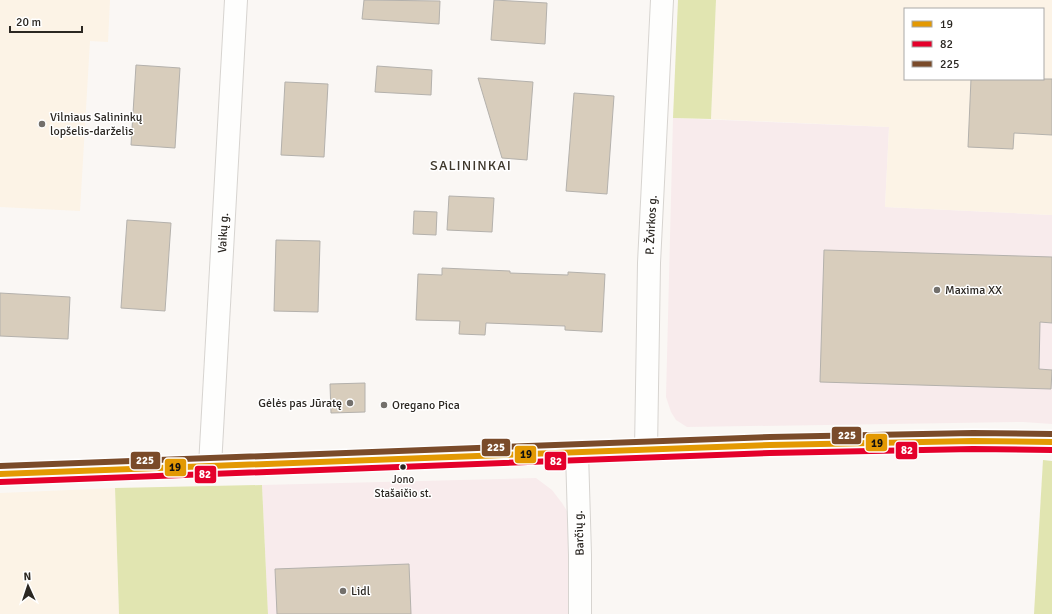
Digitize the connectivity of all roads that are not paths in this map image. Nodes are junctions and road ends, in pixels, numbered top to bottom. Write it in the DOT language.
graph roads {
  1 [pos="236,0"];
  2 [pos="662,0"];
  3 [pos="1052,442"];
  4 [pos="646,450"];
  5 [pos="577,452"];
  6 [pos="210,466"];
  7 [pos="0,474"];
  8 [pos="580,614"];
  1 -- 6 [label="street, Vaikų g."];
  2 -- 4 [label="street, P. Žvirkos g."];
  3 -- 4 [label="street"];
  4 -- 5 [label="street"];
  5 -- 6 [label="street"];
  5 -- 8 [label="street, Barčių g."];
  6 -- 7 [label="street"];
}
